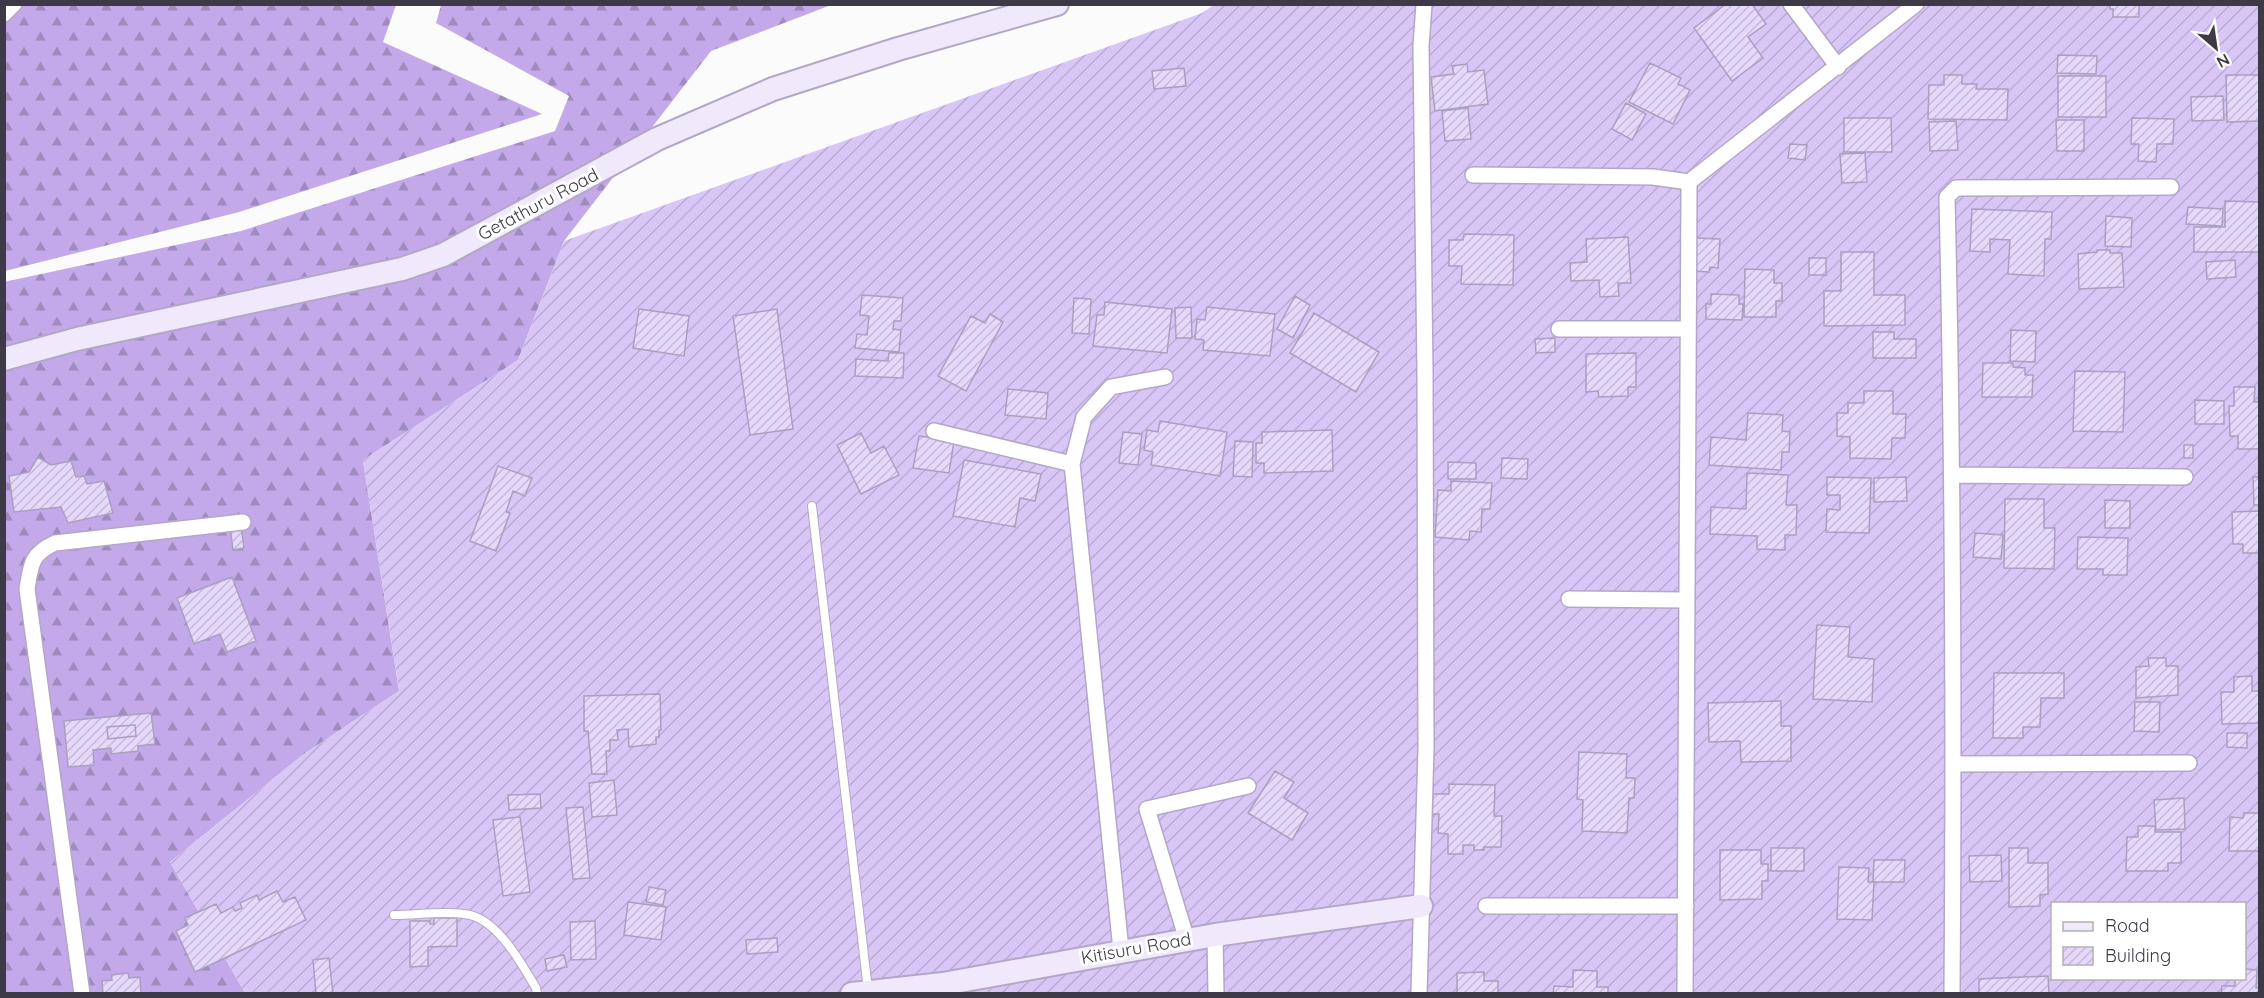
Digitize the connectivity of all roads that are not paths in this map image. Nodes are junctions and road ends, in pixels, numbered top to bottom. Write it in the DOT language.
graph roads {
  1 [pos="14,4"];
  2 [pos="1057,4"];
  3 [pos="1424,4"];
  4 [pos="1791,4"];
  5 [pos="1916,4"];
  6 [pos="4,14"];
  7 [pos="1838,67"];
  8 [pos="1473,175"];
  9 [pos="1689,182"];
  10 [pos="2171,187"];
  11 [pos="1559,329"];
  12 [pos="1688,329"];
  13 [pos="4,359"];
  14 [pos="1166,377"];
  15 [pos="934,431"];
  16 [pos="1072,464"];
  17 [pos="1953,475"];
  18 [pos="2185,477"];
  19 [pos="812,506"];
  20 [pos="243,522"];
  21 [pos="1569,599"];
  22 [pos="1687,600"];
  23 [pos="2189,763"];
  24 [pos="1954,764"];
  25 [pos="1248,786"];
  26 [pos="1420,906"];
  27 [pos="1486,906"];
  28 [pos="1686,906"];
  29 [pos="394,915"];
  30 [pos="1215,935"];
  31 [pos="1188,940"];
  32 [pos="1121,950"];
  33 [pos="81,993"];
  34 [pos="537,993"];
  35 [pos="860,993"];
  36 [pos="1216,993"];
  37 [pos="1419,993"];
  38 [pos="1685,993"];
  39 [pos="1952,993"];
  1 -- 6 [label="street"];
  2 -- 13 [label="main road, Getathuru Road"];
  3 -- 26 [label="street"];
  4 -- 7 [label="street"];
  5 -- 7 [label="street"];
  7 -- 9 [label="street"];
  8 -- 9 [label="street"];
  9 -- 12 [label="street"];
  10 -- 17 [label="street"];
  11 -- 12 [label="street"];
  12 -- 22 [label="street"];
  14 -- 16 [label="street"];
  15 -- 16 [label="street"];
  16 -- 32 [label="street"];
  17 -- 18 [label="street"];
  17 -- 24 [label="street"];
  19 -- 35 [label="lane"];
  20 -- 33 [label="street"];
  21 -- 22 [label="street"];
  22 -- 28 [label="street"];
  23 -- 24 [label="street"];
  24 -- 39 [label="street"];
  25 -- 31 [label="street"];
  26 -- 30 [label="main road, Kitisuru Road"];
  26 -- 37 [label="street"];
  27 -- 28 [label="street"];
  28 -- 38 [label="street"];
  29 -- 34 [label="lane"];
  30 -- 31 [label="main road, Kitisuru Road"];
  30 -- 36 [label="street"];
  31 -- 32 [label="main road, Kitisuru Road"];
  32 -- 35 [label="main road, Kitisuru Road"];
}
